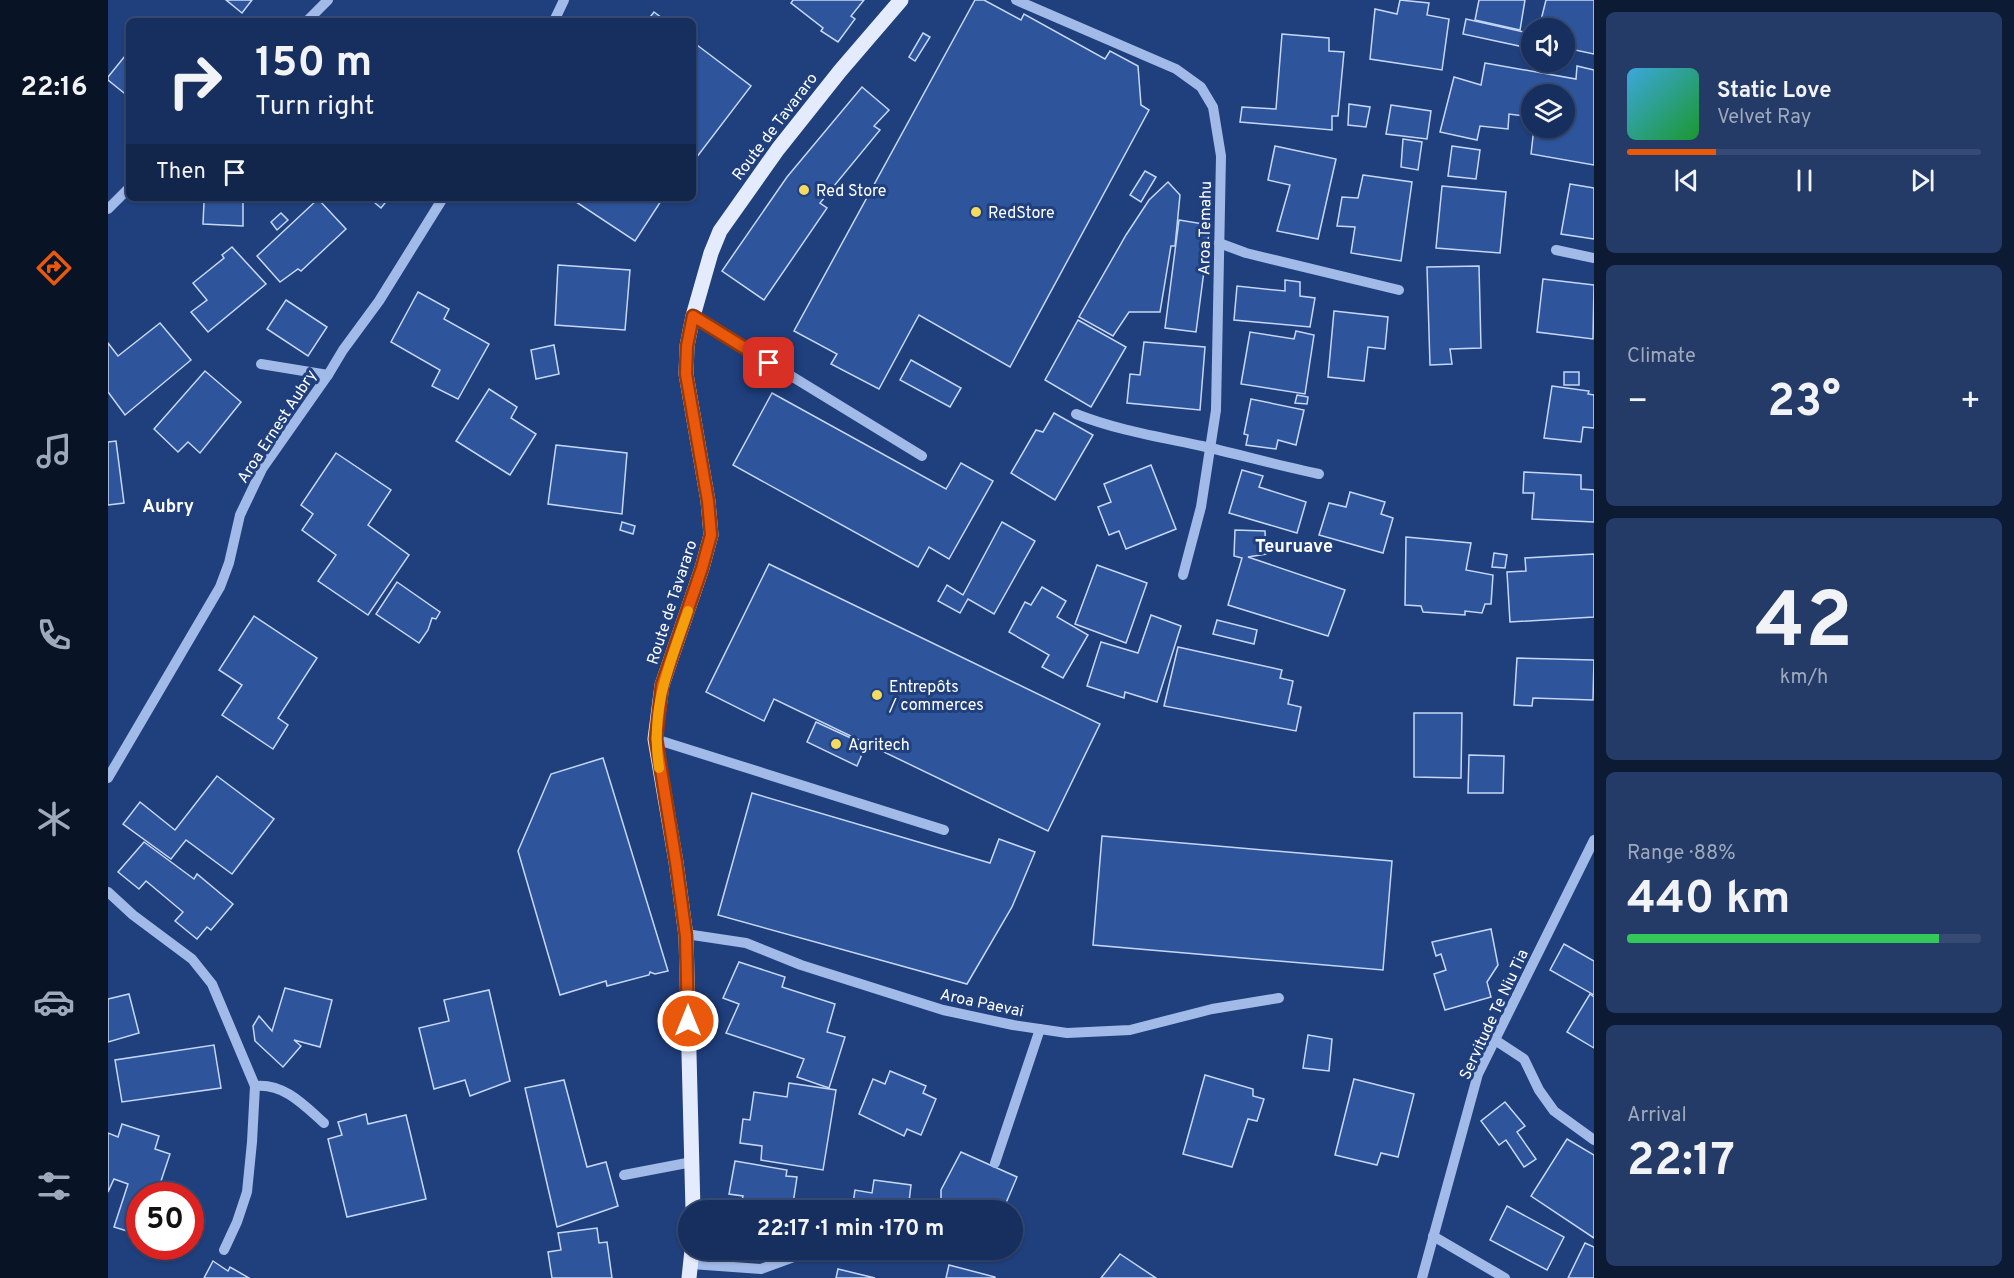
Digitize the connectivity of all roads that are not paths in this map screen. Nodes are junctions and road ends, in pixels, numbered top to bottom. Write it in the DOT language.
graph roads {
  1 [pos="328,0"];
  2 [pos="564,0"];
  3 [pos="901,0"];
  4 [pos="1016,0"];
  5 [pos="310,18"];
  6 [pos="555,18"];
  7 [pos="126,191"];
  8 [pos="441,201"];
  9 [pos="108,209"];
  10 [pos="1219,243"];
  11 [pos="1556,250"];
  12 [pos="1594,258"];
  13 [pos="1399,290"];
  14 [pos="693,316"];
  15 [pos="261,364"];
  16 [pos="328,375"];
  17 [pos="1076,414"];
  18 [pos="1210,448"];
  19 [pos="922,456"];
  20 [pos="1319,474"];
  21 [pos="1183,575"];
  22 [pos="656,739"];
  23 [pos="108,778"];
  24 [pos="944,830"];
  25 [pos="1594,840"];
  26 [pos="108,892"];
  27 [pos="686,934"];
  28 [pos="1279,998"];
  29 [pos="1040,1029"];
  30 [pos="1495,1040"];
  31 [pos="255,1086"];
  32 [pos="324,1124"];
  33 [pos="1594,1140"];
  34 [pos="692,1162"];
  35 [pos="995,1163"];
  36 [pos="624,1175"];
  37 [pos="693,1200"];
  38 [pos="1433,1236"];
  39 [pos="224,1250"];
  40 [pos="785,1260"];
  41 [pos="690,1264"];
  42 [pos="1422,1278"];
  43 [pos="1505,1278"];
  1 -- 5 [label="street"];
  2 -- 6 [label="street"];
  3 -- 14 [label="main road, Route de Tavararo"];
  4 -- 10 [label="street, Aroa Temahu"];
  7 -- 9 [label="street"];
  8 -- 16 [label="street, Aroa Ernest Aubry"];
  10 -- 13 [label="street"];
  10 -- 18 [label="street, Aroa Temahu"];
  11 -- 12 [label="street"];
  14 -- 19 [label="street"];
  14 -- 22 [label="main road, Route de Tavararo"];
  15 -- 16 [label="street"];
  16 -- 23 [label="street, Aroa Ernest Aubry"];
  17 -- 18 [label="street"];
  18 -- 20 [label="street"];
  18 -- 21 [label="street, Aroa Temahu"];
  22 -- 24 [label="street"];
  22 -- 27 [label="main road, Route de Tavararo"];
  25 -- 30 [label="street, Servitude Te Niu Tia"];
  26 -- 31 [label="street"];
  27 -- 29 [label="street, Aroa Paevai"];
  27 -- 34 [label="main road, Route de Tavararo"];
  28 -- 29 [label="street, Aroa Paevai"];
  29 -- 35 [label="street"];
  30 -- 33 [label="street"];
  30 -- 38 [label="street, Servitude Te Niu Tia"];
  31 -- 32 [label="street"];
  31 -- 39 [label="street"];
  34 -- 36 [label="street"];
  34 -- 37 [label="main road, Route de Tavararo"];
  38 -- 42 [label="street, Servitude Te Niu Tia"];
  38 -- 43 [label="street"];
  40 -- 41 [label="street"];
}
